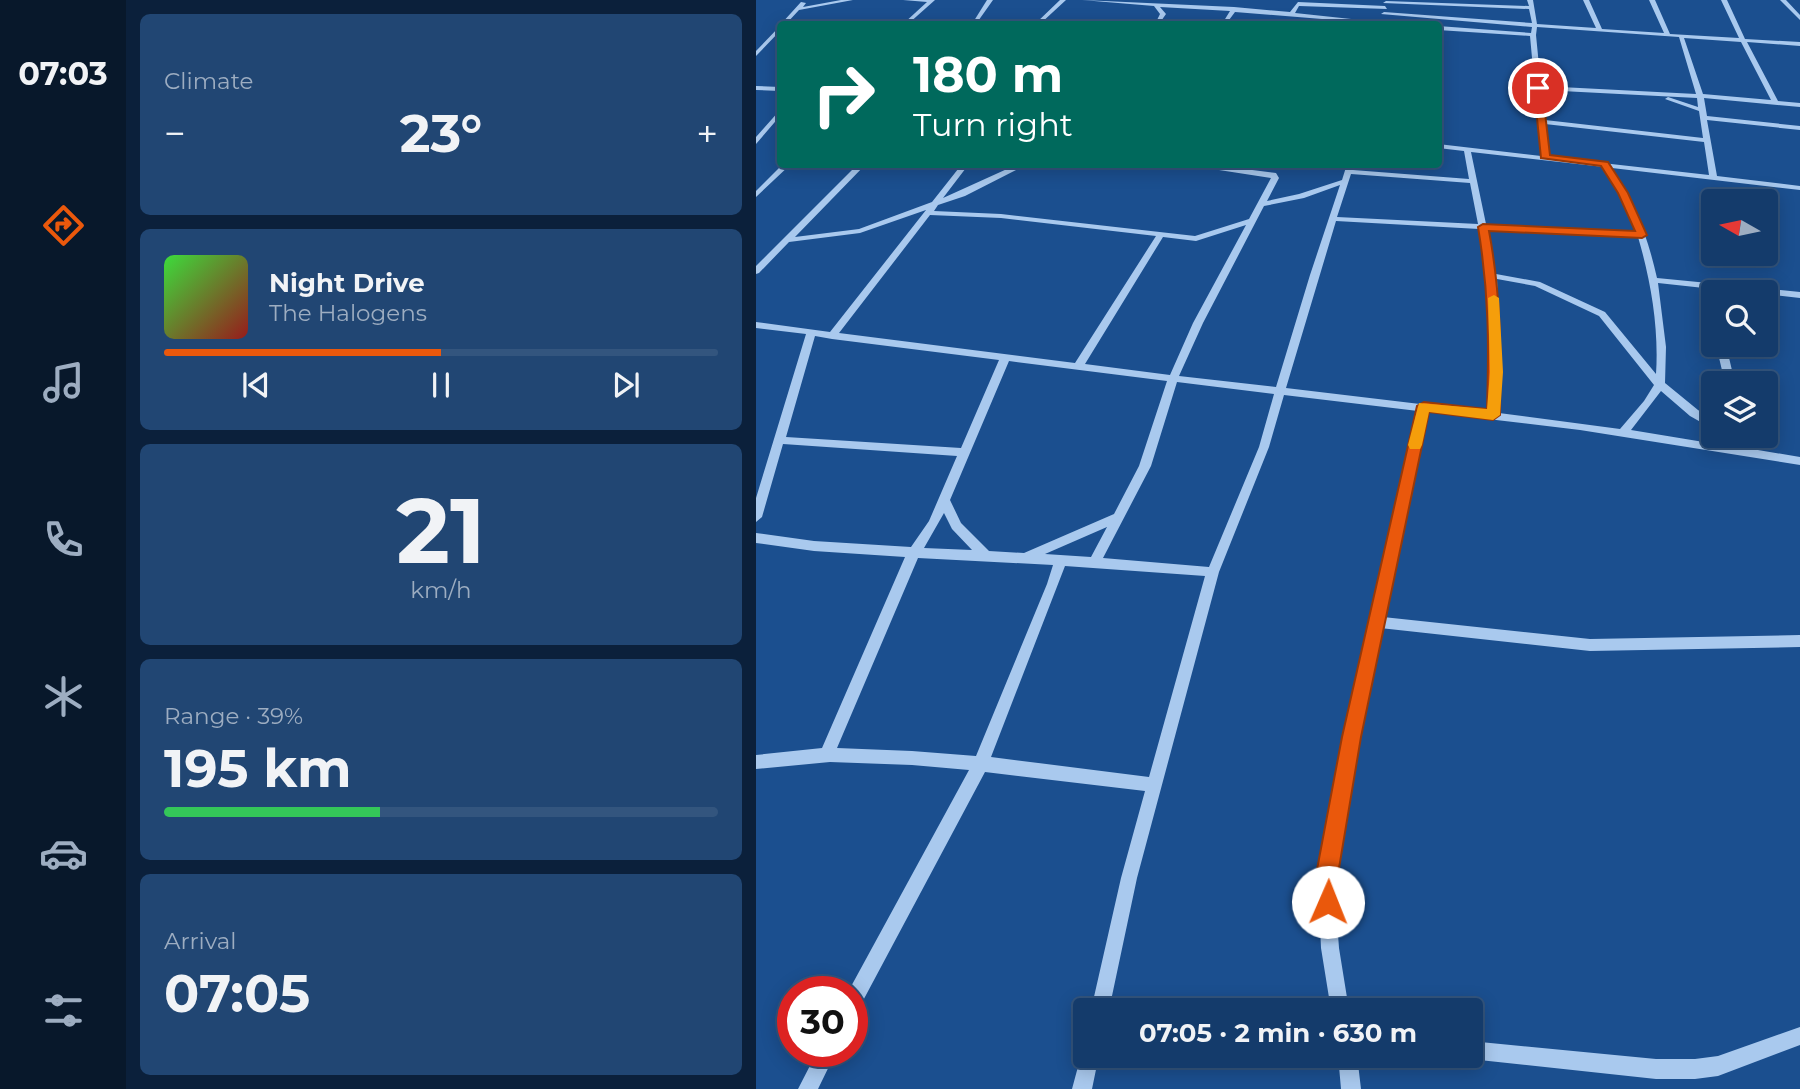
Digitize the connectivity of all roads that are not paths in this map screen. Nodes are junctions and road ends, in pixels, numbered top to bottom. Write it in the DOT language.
graph roads {
  1 [pos="806,0"];
  2 [pos="850,0"];
  3 [pos="906,0"];
  4 [pos="932,0"];
  5 [pos="990,0"];
  6 [pos="1063,0"];
  7 [pos="1085,0"];
  8 [pos="1530,0"];
  9 [pos="1586,0"];
  10 [pos="1652,0"];
  11 [pos="1724,0"];
  12 [pos="1783,0"];
  13 [pos="1156,5"];
  14 [pos="1386,6"];
  15 [pos="1531,8"];
  16 [pos="798,9"];
  17 [pos="1234,9"];
  18 [pos="1797,11"];
  19 [pos="1291,14"];
  20 [pos="1447,18"];
  21 [pos="1800,18"];
  22 [pos="787,21"];
  23 [pos="908,21"];
  24 [pos="976,21"];
  25 [pos="1040,21"];
  26 [pos="1159,21"];
  27 [pos="1226,21"];
  28 [pos="1355,21"];
  29 [pos="1442,22"];
  30 [pos="1442,26"];
  31 [pos="1535,26"];
  32 [pos="1600,30"];
  33 [pos="777,32"];
  34 [pos="1533,35"];
  35 [pos="1668,35"];
  36 [pos="1681,36"];
  37 [pos="1743,40"];
  38 [pos="1800,44"];
  39 [pos="756,54"];
  40 [pos="756,88"];
  41 [pos="1538,88"];
  42 [pos="777,89"];
  43 [pos="1651,93"];
  44 [pos="1700,96"];
  45 [pos="1775,102"];
  46 [pos="1800,105"];
  47 [pos="1703,114"];
  48 [pos="777,116"];
  49 [pos="1542,122"];
  50 [pos="1800,128"];
  51 [pos="1706,139"];
  52 [pos="756,142"];
  53 [pos="1442,147"];
  54 [pos="1466,150"];
  55 [pos="1545,158"];
  56 [pos="1605,164"];
  57 [pos="784,168"];
  58 [pos="859,168"];
  59 [pos="963,168"];
  60 [pos="1018,168"];
  61 [pos="1216,168"];
  62 [pos="1348,172"];
  63 [pos="1713,177"];
  64 [pos="756,178"];
  65 [pos="773,179"];
  66 [pos="1472,181"];
  67 [pos="1800,188"];
  68 [pos="756,195"];
  69 [pos="936,204"];
  70 [pos="1261,204"];
  71 [pos="929,213"];
  72 [pos="1334,219"];
  73 [pos="1250,221"];
  74 [pos="1483,227"];
  75 [pos="1161,234"];
  76 [pos="1642,235"];
  77 [pos="789,240"];
  78 [pos="756,271"];
  79 [pos="1492,276"];
  80 [pos="1655,280"];
  81 [pos="1701,284"];
  82 [pos="1778,293"];
  83 [pos="1800,295"];
  84 [pos="756,325"];
  85 [pos="811,334"];
  86 [pos="832,337"];
  87 [pos="1005,358"];
  88 [pos="1078,367"];
  89 [pos="1172,379"];
  90 [pos="1660,384"];
  91 [pos="1281,390"];
  92 [pos="1424,406"];
  93 [pos="1493,415"];
  94 [pos="1701,418"];
  95 [pos="1623,432"];
  96 [pos="778,440"];
  97 [pos="1701,440"];
  98 [pos="1759,448"];
  99 [pos="963,452"];
  100 [pos="1800,460"];
  101 [pos="944,502"];
  102 [pos="756,517"];
  103 [pos="1118,517"];
  104 [pos="756,538"];
  105 [pos="913,554"];
  106 [pos="986,556"];
  107 [pos="1023,558"];
  108 [pos="1059,561"];
  109 [pos="1094,563"];
  110 [pos="1213,572"];
  111 [pos="1375,622"];
  112 [pos="1800,640"];
  113 [pos="827,754"];
  114 [pos="756,762"];
  115 [pos="981,763"];
  116 [pos="1155,785"];
  117 [pos="867,976"];
  118 [pos="1103,998"];
  119 [pos="1338,998"];
  120 [pos="1800,1036"];
  121 [pos="1483,1051"];
  122 [pos="819,1067"];
  123 [pos="1087,1068"];
  124 [pos="1349,1068"];
  125 [pos="808,1089"];
  126 [pos="1082,1089"];
  127 [pos="1352,1089"];
  1 -- 16 [label="street"];
  2 -- 16 [label="street"];
  3 -- 4 [label="street"];
  4 -- 23 [label="street"];
  5 -- 24 [label="street"];
  6 -- 25 [label="street"];
  7 -- 13 [label="street"];
  8 -- 15 [label="street"];
  9 -- 32 [label="street"];
  10 -- 35 [label="street"];
  11 -- 37 [label="street"];
  12 -- 18 [label="street"];
  13 -- 17 [label="street"];
  13 -- 26 [label="street"];
  14 -- 15 [label="street"];
  14 -- 19 [label="street"];
  14 -- 20 [label="street"];
  15 -- 31 [label="street"];
  16 -- 22 [label="street"];
  17 -- 19 [label="street"];
  17 -- 27 [label="street"];
  18 -- 21 [label="street"];
  19 -- 28 [label="street"];
  20 -- 29 [label="street"];
  20 -- 31 [label="street"];
  30 -- 34 [label="street"];
  31 -- 32 [label="street"];
  31 -- 34 [label="street"];
  32 -- 35 [label="street"];
  33 -- 39 [label="street"];
  34 -- 41 [label="street"];
  35 -- 36 [label="street"];
  36 -- 37 [label="street"];
  36 -- 44 [label="street"];
  37 -- 38 [label="street"];
  37 -- 45 [label="street"];
  40 -- 42 [label="street"];
  41 -- 43 [label="street"];
  41 -- 49 [label="street"];
  43 -- 44 [label="street"];
  43 -- 47 [label="street"];
  44 -- 45 [label="street"];
  44 -- 47 [label="street"];
  45 -- 46 [label="street"];
  47 -- 50 [label="street"];
  47 -- 51 [label="street"];
  48 -- 52 [label="street"];
  49 -- 51 [label="street"];
  49 -- 55 [label="street"];
  51 -- 63 [label="street"];
  53 -- 54 [label="street"];
  54 -- 55 [label="street"];
  54 -- 66 [label="street"];
  55 -- 56 [label="street"];
  56 -- 63 [label="street"];
  56 -- 76 [label="street"];
  57 -- 65 [label="street"];
  58 -- 77 [label="street"];
  59 -- 69 [label="street"];
  60 -- 69 [label="street"];
  61 -- 70 [label="street"];
  62 -- 66 [label="street"];
  62 -- 70 [label="street"];
  62 -- 72 [label="street"];
  63 -- 67 [label="street"];
  64 -- 65 [label="street"];
  65 -- 68 [label="street"];
  66 -- 74 [label="street"];
  69 -- 71 [label="street"];
  69 -- 77 [label="street"];
  70 -- 73 [label="street"];
  71 -- 75 [label="street"];
  71 -- 86 [label="street"];
  72 -- 74 [label="street"];
  72 -- 91 [label="street"];
  73 -- 75 [label="street"];
  73 -- 89 [label="street"];
  74 -- 76 [label="street"];
  74 -- 79 [label="street"];
  75 -- 88 [label="street"];
  76 -- 80 [label="street"];
  77 -- 78 [label="street"];
  79 -- 90 [label="street"];
  79 -- 93 [label="street"];
  80 -- 81 [label="street"];
  80 -- 90 [label="street"];
  82 -- 83 [label="street"];
  84 -- 85 [label="street"];
  85 -- 86 [label="street"];
  85 -- 96 [label="street"];
  86 -- 87 [label="street"];
  87 -- 88 [label="street"];
  87 -- 99 [label="street"];
  88 -- 89 [label="street"];
  89 -- 91 [label="street"];
  89 -- 103 [label="street"];
  90 -- 94 [label="street"];
  90 -- 95 [label="street"];
  91 -- 92 [label="street"];
  91 -- 110 [label="street"];
  92 -- 93 [label="street"];
  92 -- 111 [label="street"];
  93 -- 95 [label="street"];
  95 -- 97 [label="street"];
  96 -- 99 [label="street"];
  96 -- 102 [label="street"];
  98 -- 100 [label="street"];
  99 -- 101 [label="street"];
  101 -- 105 [label="street"];
  101 -- 106 [label="street"];
  103 -- 107 [label="street"];
  103 -- 109 [label="street"];
  104 -- 105 [label="street"];
  105 -- 106 [label="street"];
  105 -- 113 [label="street"];
  106 -- 107 [label="street"];
  107 -- 108 [label="street"];
  108 -- 109 [label="street"];
  108 -- 115 [label="street"];
  109 -- 110 [label="street"];
  110 -- 116 [label="street"];
  111 -- 112 [label="street"];
  111 -- 119 [label="street"];
  113 -- 114 [label="street"];
  113 -- 115 [label="street"];
  115 -- 116 [label="street"];
  115 -- 117 [label="street"];
  116 -- 118 [label="street"];
  120 -- 121 [label="street"];
  122 -- 125 [label="street"];
  123 -- 126 [label="street"];
  124 -- 127 [label="street"];
}
